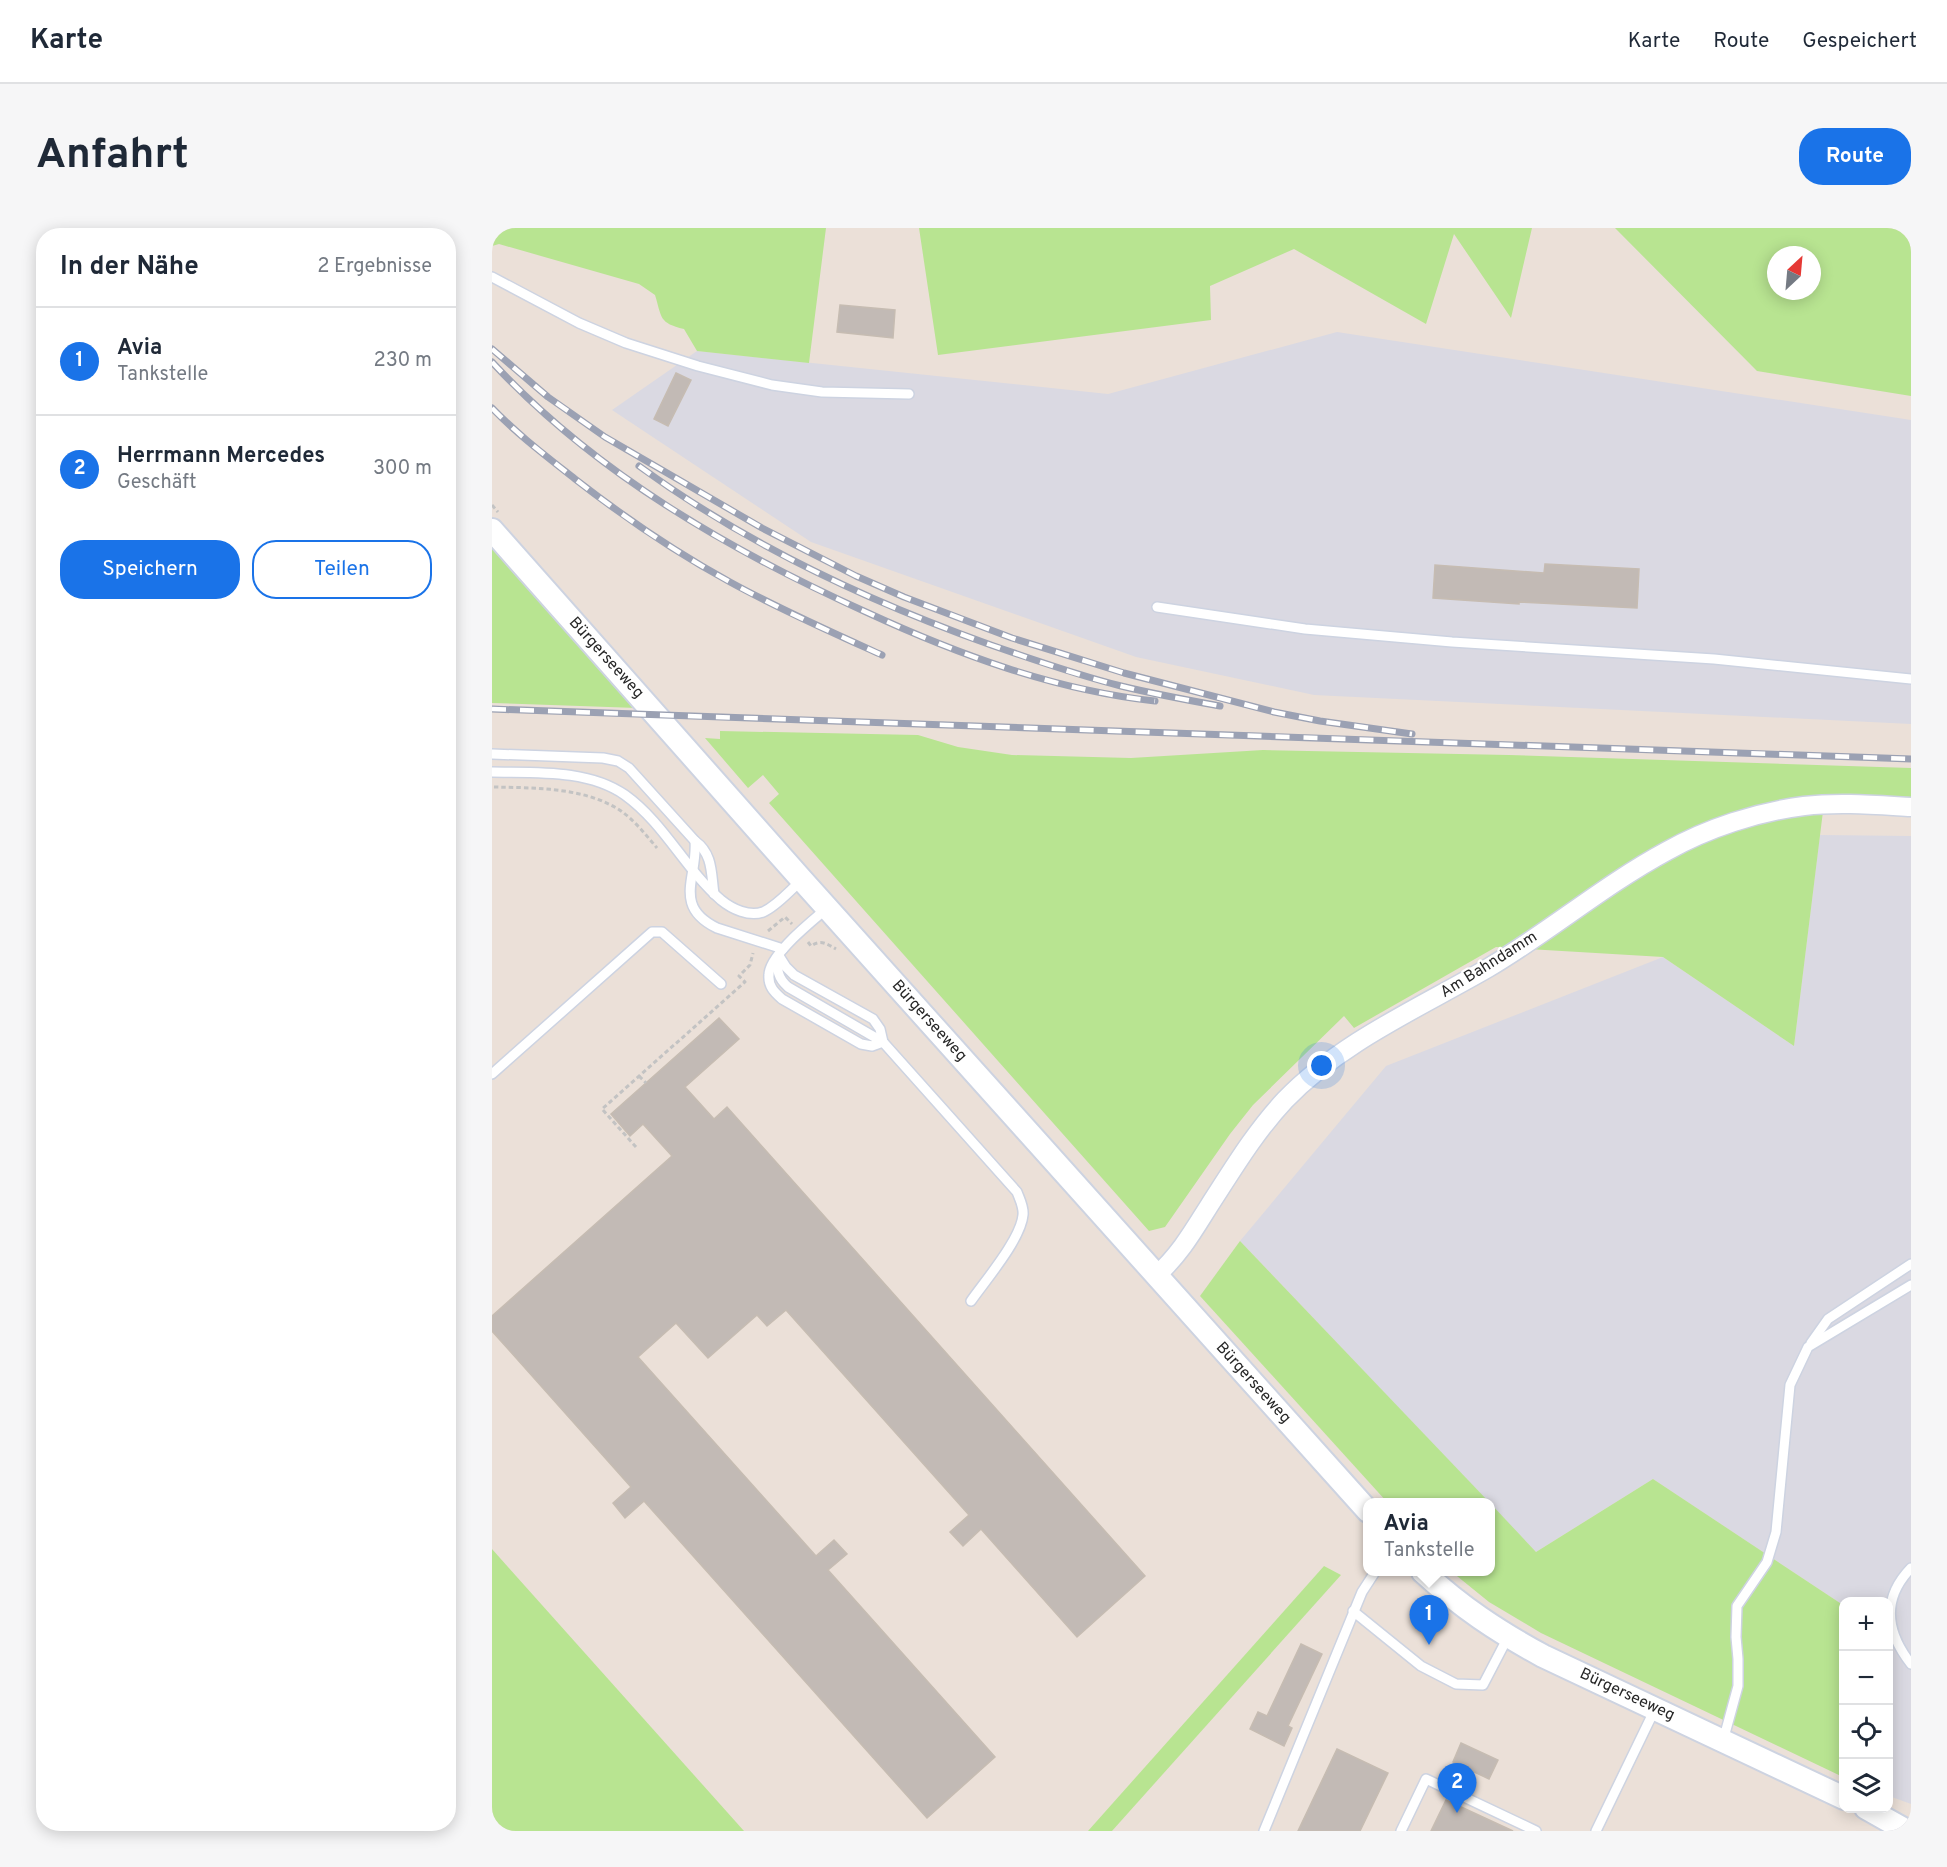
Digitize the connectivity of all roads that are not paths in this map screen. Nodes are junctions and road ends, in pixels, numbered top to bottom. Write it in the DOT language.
graph roads {
  1 [pos="492,277"];
  2 [pos="909,394"];
  3 [pos="492,530"];
  4 [pos="1157,607"];
  5 [pos="1911,680"];
  6 [pos="492,754"];
  7 [pos="492,772"];
  8 [pos="1911,807"];
  9 [pos="695,841"];
  10 [pos="692,868"];
  11 [pos="802,879"];
  12 [pos="714,894"];
  13 [pos="827,908"];
  14 [pos="781,952"];
  15 [pos="721,984"];
  16 [pos="883,1042"];
  17 [pos="494,1068"];
  18 [pos="1911,1264"];
  19 [pos="1156,1276"];
  20 [pos="1911,1285"];
  21 [pos="971,1301"];
  22 [pos="1808,1347"];
  23 [pos="1363,1505"];
  24 [pos="1911,1568"];
  25 [pos="1372,1576"];
  26 [pos="1428,1576"];
  27 [pos="1353,1611"];
  28 [pos="1508,1637"];
  29 [pos="1911,1664"];
  30 [pos="1655,1709"];
  31 [pos="1723,1741"];
  32 [pos="1839,1796"];
  33 [pos="1877,1817"];
  34 [pos="1264,1831"];
  35 [pos="1401,1831"];
  36 [pos="1536,1831"];
  37 [pos="1596,1831"];
  38 [pos="1907,1831"];
  1 -- 2 [label="lane"];
  3 -- 11 [label="street, Bürgerseeweg"];
  4 -- 5 [label="lane"];
  6 -- 9 [label="lane"];
  7 -- 10 [label="lane"];
  8 -- 19 [label="street, Am Bahndamm"];
  9 -- 10 [label="lane"];
  9 -- 12 [label="lane"];
  10 -- 12 [label="lane"];
  10 -- 14 [label="lane"];
  11 -- 12 [label="lane"];
  11 -- 13 [label="street, Bürgerseeweg"];
  13 -- 14 [label="lane"];
  13 -- 19 [label="street, Bürgerseeweg"];
  14 -- 16 [label="lane"];
  14 -- 16 [label="lane"];
  15 -- 17 [label="lane"];
  16 -- 21 [label="lane"];
  18 -- 22 [label="lane"];
  19 -- 23 [label="street, Bürgerseeweg"];
  20 -- 22 [label="lane"];
  22 -- 31 [label="lane"];
  24 -- 29 [label="lane"];
  25 -- 27 [label="lane"];
  26 -- 28 [label="street, Bürgerseeweg"];
  27 -- 28 [label="lane"];
  27 -- 34 [label="lane"];
  28 -- 30 [label="street, Bürgerseeweg"];
  30 -- 31 [label="street, Bürgerseeweg"];
  30 -- 37 [label="lane"];
  31 -- 32 [label="street, Bürgerseeweg"];
  33 -- 38 [label="street"];
  35 -- 36 [label="lane"];
}
